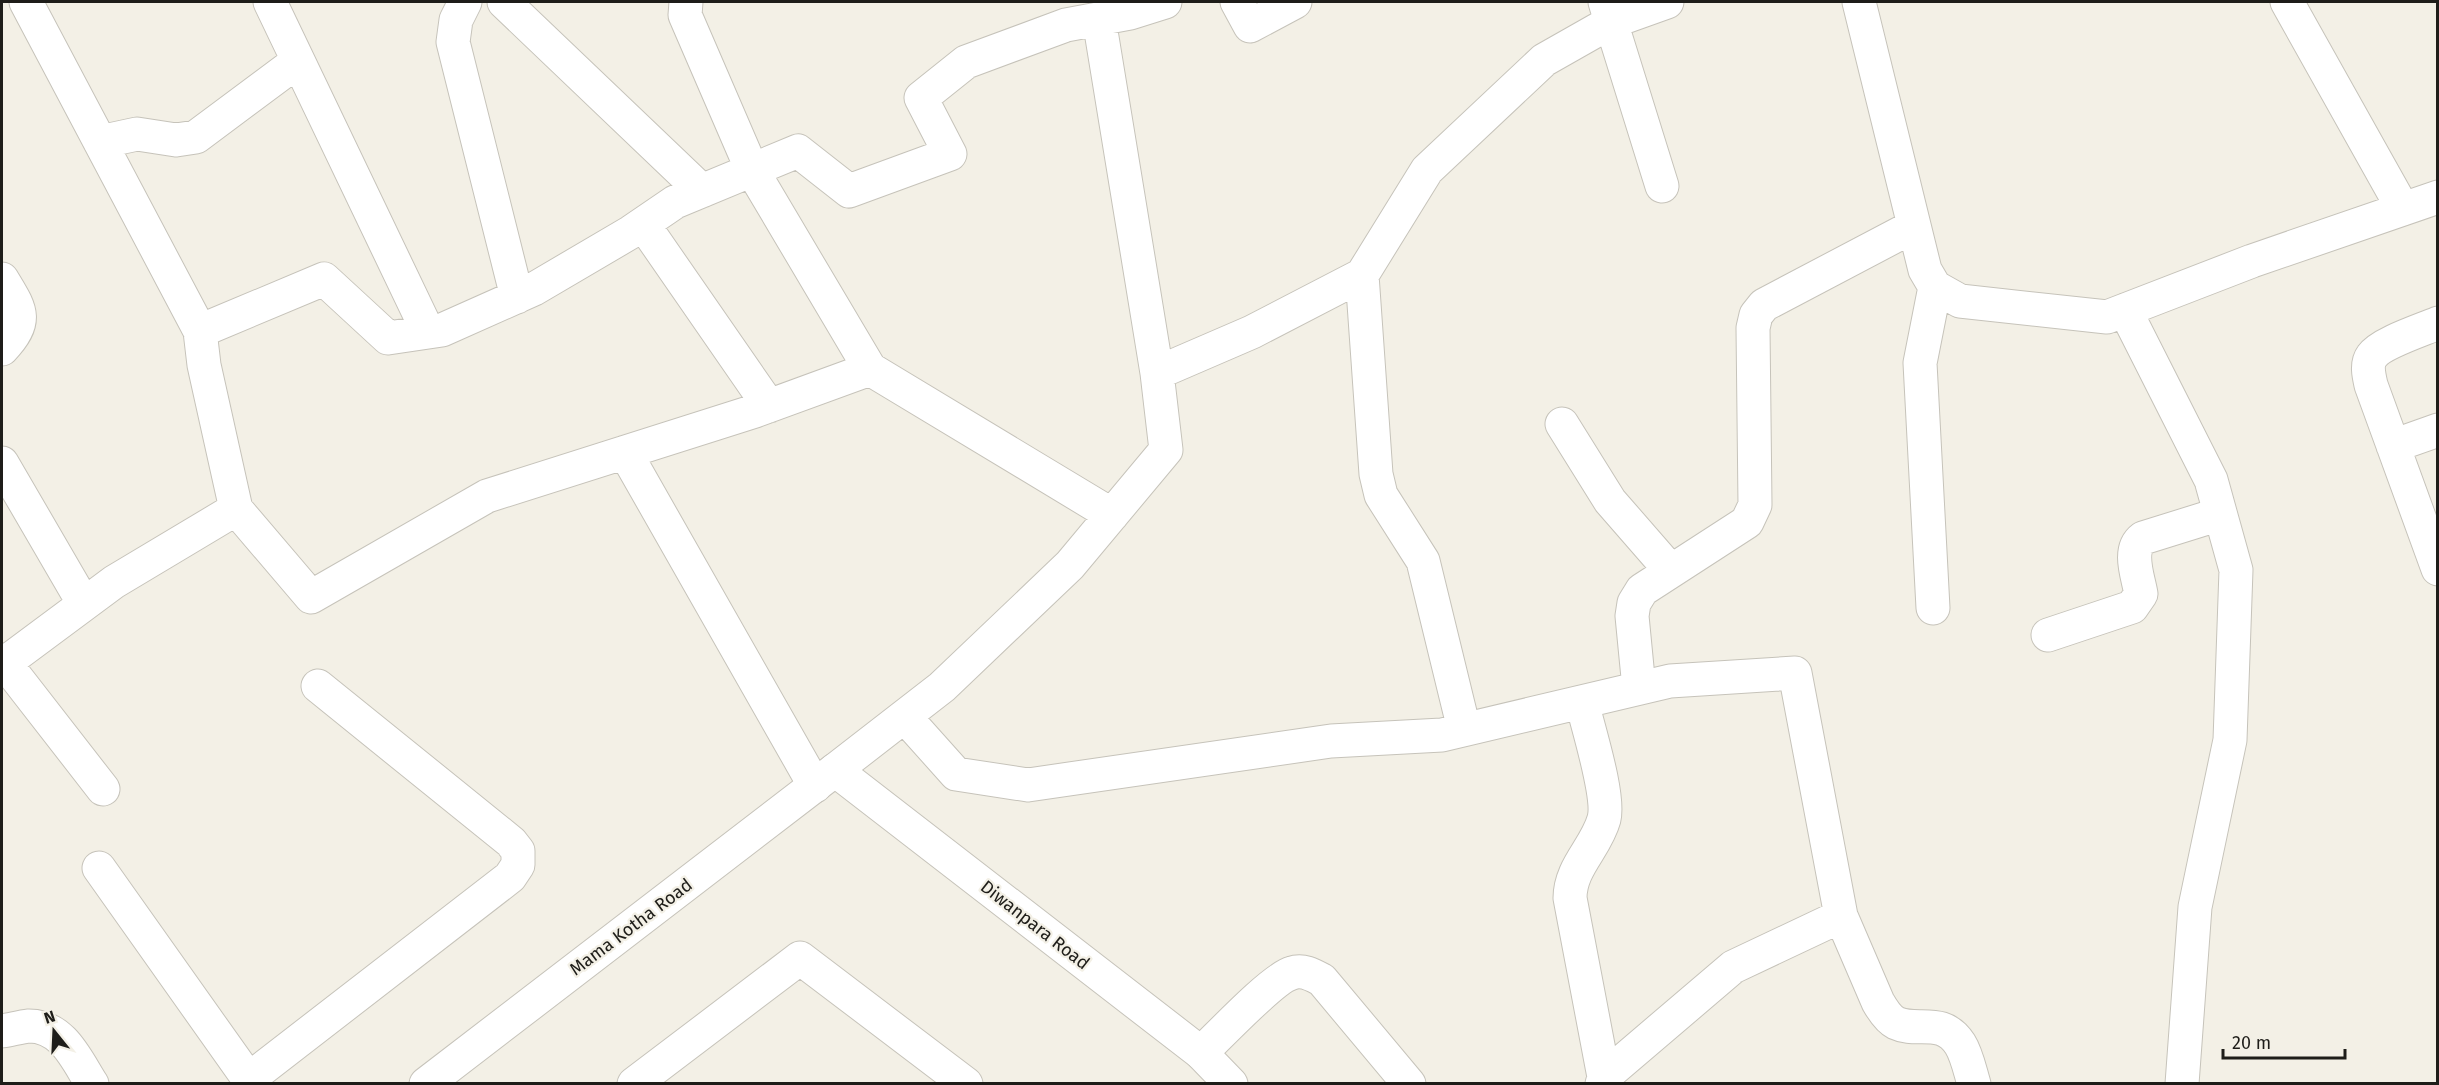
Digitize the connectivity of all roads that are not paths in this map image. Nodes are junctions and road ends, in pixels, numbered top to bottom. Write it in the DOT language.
graph roads {
  1 [pos="26,2"];
  2 [pos="270,2"];
  3 [pos="465,2"];
  4 [pos="504,2"];
  5 [pos="686,2"];
  6 [pos="1237,2"];
  7 [pos="1295,2"];
  8 [pos="1667,2"];
  9 [pos="1859,2"];
  10 [pos="2287,2"];
  11 [pos="1157,3"];
  12 [pos="1608,12"];
  13 [pos="1099,19"];
  14 [pos="298,61"];
  15 [pos="100,142"];
  16 [pos="752,170"];
  17 [pos="1662,186"];
  18 [pos="702,191"];
  19 [pos="2438,197"];
  20 [pos="2403,209"];
  21 [pos="643,224"];
  22 [pos="1914,226"];
  23 [pos="1362,275"];
  24 [pos="2,279"];
  25 [pos="1935,287"];
  26 [pos="517,297"];
  27 [pos="2125,310"];
  28 [pos="2438,323"];
  29 [pos="200,332"];
  30 [pos="428,333"];
  31 [pos="2,349"];
  32 [pos="870,369"];
  33 [pos="1157,373"];
  34 [pos="769,406"];
  35 [pos="1562,424"];
  36 [pos="2438,430"];
  37 [pos="2393,446"];
  38 [pos="625,452"];
  39 [pos="2,463"];
  40 [pos="236,509"];
  41 [pos="1112,514"];
  42 [pos="2220,514"];
  43 [pos="2438,569"];
  44 [pos="1671,571"];
  45 [pos="84,604"];
  46 [pos="1933,608"];
  47 [pos="2048,635"];
  48 [pos="3,662"];
  49 [pos="318,686"];
  50 [pos="1640,688"];
  51 [pos="1582,702"];
  52 [pos="904,717"];
  53 [pos="1464,729"];
  54 [pos="825,778"];
  55 [pos="103,789"];
  56 [pos="99,868"];
  57 [pos="1841,916"];
  58 [pos="2,1031"];
  59 [pos="1201,1053"];
  60 [pos="1603,1080"];
  61 [pos="251,1081"];
  62 [pos="92,1083"];
  63 [pos="426,1083"];
  64 [pos="634,1083"];
  65 [pos="966,1083"];
  66 [pos="1231,1083"];
  67 [pos="1409,1083"];
  68 [pos="1974,1083"];
  69 [pos="2182,1083"];
  1 -- 15 [label="street"];
  2 -- 14 [label="street"];
  3 -- 26 [label="street"];
  4 -- 18 [label="street"];
  5 -- 16 [label="street"];
  6 -- 7 [label="street"];
  8 -- 12 [label="street"];
  9 -- 22 [label="street"];
  10 -- 20 [label="street"];
  11 -- 13 [label="street"];
  12 -- 17 [label="street"];
  12 -- 23 [label="street"];
  13 -- 16 [label="street"];
  13 -- 33 [label="street, Mama Kotha Road"];
  14 -- 15 [label="street"];
  14 -- 30 [label="street"];
  15 -- 29 [label="street"];
  16 -- 18 [label="street"];
  16 -- 32 [label="street"];
  18 -- 21 [label="street"];
  19 -- 20 [label="street"];
  20 -- 27 [label="street"];
  21 -- 26 [label="street"];
  21 -- 34 [label="street"];
  22 -- 25 [label="street"];
  22 -- 44 [label="street"];
  23 -- 33 [label="street"];
  23 -- 53 [label="street"];
  24 -- 31 [label="street"];
  25 -- 27 [label="street"];
  25 -- 46 [label="street"];
  26 -- 30 [label="street"];
  27 -- 42 [label="street"];
  28 -- 37 [label="street"];
  29 -- 30 [label="street"];
  29 -- 40 [label="street"];
  32 -- 34 [label="street"];
  32 -- 41 [label="street"];
  33 -- 41 [label="street, Mama Kotha Road"];
  34 -- 38 [label="street"];
  35 -- 44 [label="street"];
  36 -- 37 [label="street"];
  37 -- 43 [label="street"];
  38 -- 40 [label="street"];
  38 -- 54 [label="street"];
  39 -- 45 [label="street"];
  40 -- 45 [label="street"];
  41 -- 52 [label="street, Mama Kotha Road"];
  42 -- 47 [label="street"];
  42 -- 69 [label="street"];
  44 -- 50 [label="street"];
  45 -- 48 [label="street"];
  48 -- 55 [label="street"];
  49 -- 61 [label="street"];
  50 -- 51 [label="street"];
  50 -- 57 [label="street"];
  51 -- 53 [label="street"];
  51 -- 60 [label="street"];
  52 -- 53 [label="street"];
  52 -- 54 [label="street, Mama Kotha Road"];
  54 -- 59 [label="street, Diwanpara Road"];
  54 -- 63 [label="street, Mama Kotha Road"];
  56 -- 61 [label="street"];
  57 -- 60 [label="street"];
  57 -- 68 [label="street"];
  58 -- 62 [label="street"];
  59 -- 66 [label="street, Diwanpara Road"];
  59 -- 67 [label="street"];
  64 -- 65 [label="street"];
}
